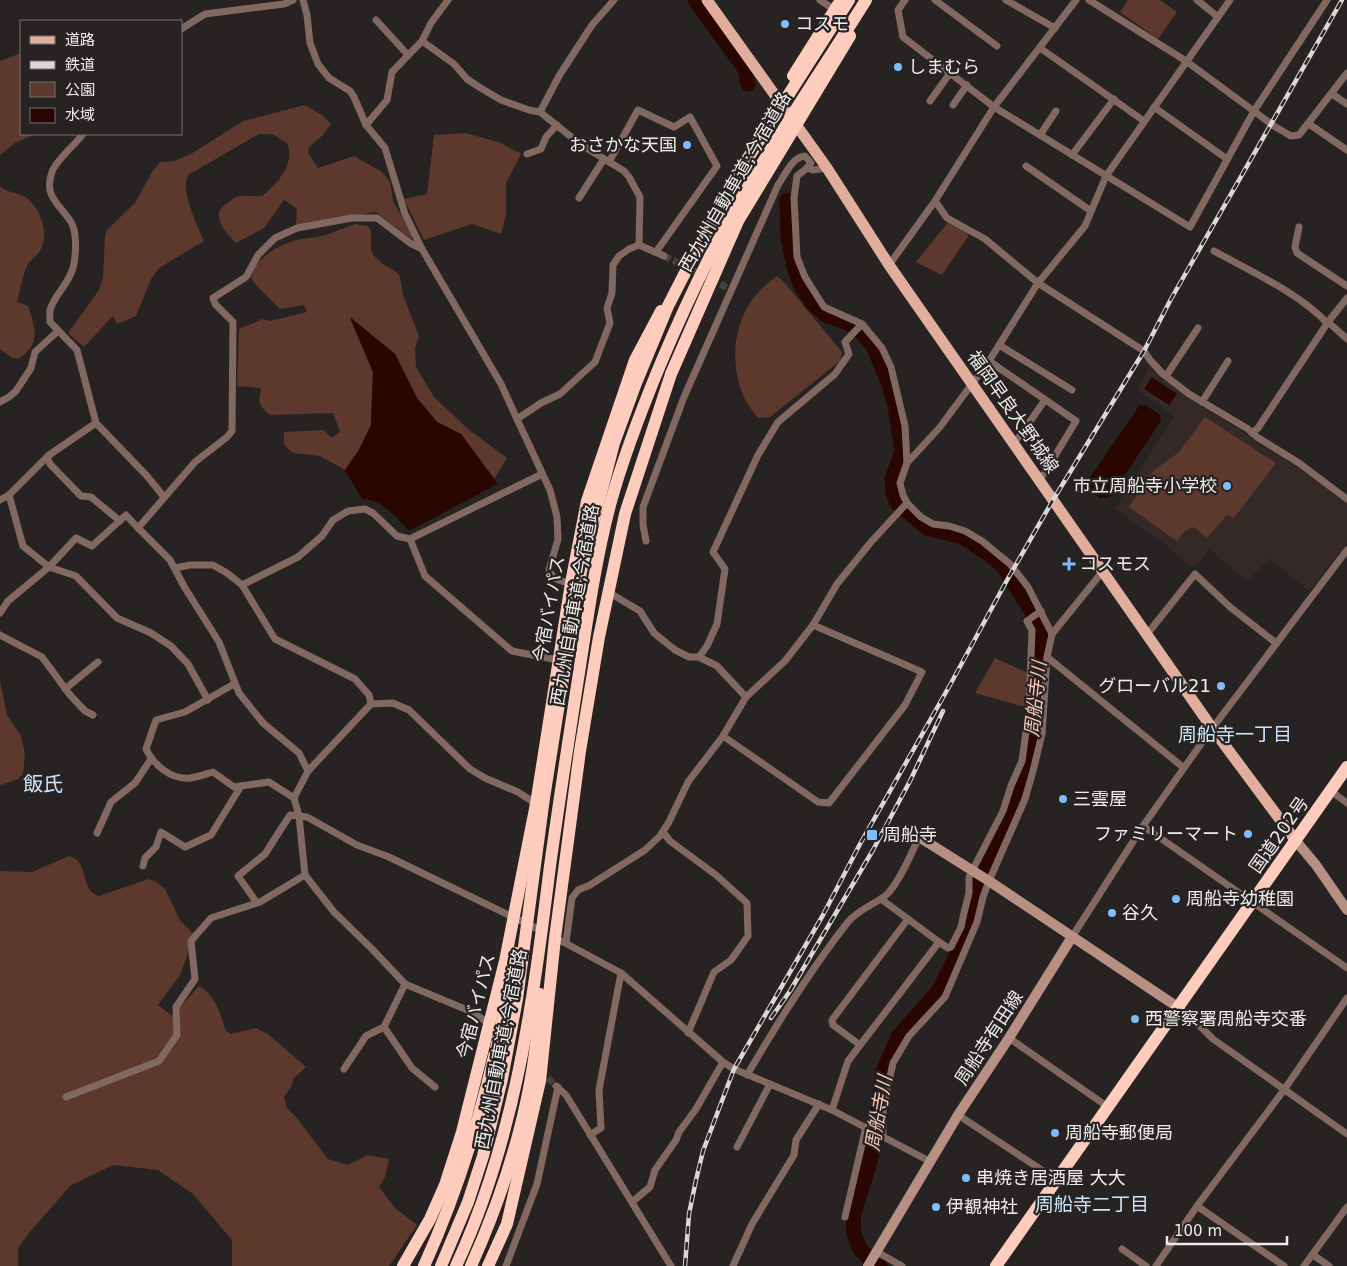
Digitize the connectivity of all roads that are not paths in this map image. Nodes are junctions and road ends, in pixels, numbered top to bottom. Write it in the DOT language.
graph roads {
  1 [pos="293,0"];
  2 [pos="303,0"];
  3 [pos="448,0"];
  4 [pos="707,0"];
  5 [pos="820,0"];
  6 [pos="849,0"];
  7 [pos="866,0"];
  8 [pos="873,0"];
  9 [pos="905,0"];
  10 [pos="935,0"];
  11 [pos="1006,0"];
  12 [pos="1076,0"];
  13 [pos="1089,0"];
  14 [pos="1198,0"];
  15 [pos="1230,0"];
  16 [pos="1328,0"];
  17 [pos="610,1"];
  18 [pos="838,5"];
  19 [pos="1218,17"];
  20 [pos="376,20"];
  21 [pos="182,28"];
  22 [pos="1054,28"];
  23 [pos="422,41"];
  24 [pos="997,46"];
  25 [pos="1040,48"];
  26 [pos="408,55"];
  27 [pos="1186,60"];
  28 [pos="950,73"];
  29 [pos="1346,78"];
  30 [pos="967,86"];
  31 [pos="1332,94"];
  32 [pos="1114,99"];
  33 [pos="778,100"];
  34 [pos="930,101"];
  35 [pos="953,104"];
  36 [pos="1347,104"];
  37 [pos="1154,106"];
  38 [pos="994,107"];
  39 [pos="1056,110"];
  40 [pos="1254,111"];
  41 [pos="540,112"];
  42 [pos="1144,120"];
  43 [pos="366,124"];
  44 [pos="796,124"];
  45 [pos="1309,124"];
  46 [pos="556,125"];
  47 [pos="81,135"];
  48 [pos="1040,135"];
  49 [pos="1347,150"];
  50 [pos="527,154"];
  51 [pos="1072,155"];
  52 [pos="607,160"];
  53 [pos="1227,160"];
  54 [pos="1026,166"];
  55 [pos="807,168"];
  56 [pos="827,168"];
  57 [pos="1106,176"];
  58 [pos="579,198"];
  59 [pos="935,201"];
  60 [pos="1091,210"];
  61 [pos="1299,227"];
  62 [pos="639,245"];
  63 [pos="422,249"];
  64 [pos="1214,251"];
  65 [pos="656,252"];
  66 [pos="664,256"];
  67 [pos="889,265"];
  68 [pos="1038,283"];
  69 [pos="1347,286"];
  70 [pos="1347,298"];
  71 [pos="1328,323"];
  72 [pos="862,324"];
  73 [pos="1198,328"];
  74 [pos="58,331"];
  75 [pos="1347,339"];
  76 [pos="999,345"];
  77 [pos="989,361"];
  78 [pos="1228,361"];
  79 [pos="1166,376"];
  80 [pos="972,384"];
  81 [pos="1072,390"];
  82 [pos="1045,400"];
  83 [pos="0,402"];
  84 [pos="1202,402"];
  85 [pos="517,419"];
  86 [pos="96,423"];
  87 [pos="1252,433"];
  88 [pos="1013,442"];
  89 [pos="47,457"];
  90 [pos="906,464"];
  91 [pos="542,474"];
  92 [pos="1039,479"];
  93 [pos="9,495"];
  94 [pos="164,496"];
  95 [pos="1347,499"];
  96 [pos="0,500"];
  97 [pos="907,502"];
  98 [pos="120,521"];
  99 [pos="138,528"];
  100 [pos="410,539"];
  101 [pos="646,541"];
  102 [pos="1347,550"];
  103 [pos="49,567"];
  104 [pos="175,568"];
  105 [pos="1103,572"];
  106 [pos="571,583"];
  107 [pos="242,585"];
  108 [pos="608,592"];
  109 [pos="1040,612"];
  110 [pos="0,613"];
  111 [pos="813,625"];
  112 [pos="1052,634"];
  113 [pos="1148,634"];
  114 [pos="0,635"];
  115 [pos="1276,643"];
  116 [pos="699,657"];
  117 [pos="1047,657"];
  118 [pos="558,660"];
  119 [pos="98,662"];
  120 [pos="234,684"];
  121 [pos="65,689"];
  122 [pos="746,697"];
  123 [pos="208,700"];
  124 [pos="371,704"];
  125 [pos="93,715"];
  126 [pos="1212,728"];
  127 [pos="723,736"];
  128 [pos="151,758"];
  129 [pos="1347,767"];
  130 [pos="1184,768"];
  131 [pos="308,771"];
  132 [pos="241,786"];
  133 [pos="1331,790"];
  134 [pos="294,798"];
  135 [pos="540,801"];
  136 [pos="1347,803"];
  137 [pos="299,816"];
  138 [pos="1143,826"];
  139 [pos="663,832"];
  140 [pos="97,833"];
  141 [pos="919,837"];
  142 [pos="1296,841"];
  143 [pos="143,866"];
  144 [pos="973,871"];
  145 [pos="305,875"];
  146 [pos="987,880"];
  147 [pos="881,899"];
  148 [pos="1254,902"];
  149 [pos="257,903"];
  150 [pos="1347,910"];
  151 [pos="514,916"];
  152 [pos="908,919"];
  153 [pos="543,924"];
  154 [pos="1072,937"];
  155 [pos="561,940"];
  156 [pos="939,942"];
  157 [pos="1347,968"];
  158 [pos="621,973"];
  159 [pos="405,984"];
  160 [pos="1347,998"];
  161 [pos="1179,1008"];
  162 [pos="490,1025"];
  163 [pos="384,1027"];
  164 [pos="688,1033"];
  165 [pos="1009,1038"];
  166 [pos="860,1045"];
  167 [pos="723,1062"];
  168 [pos="344,1069"];
  169 [pos="747,1074"];
  170 [pos="770,1084"];
  171 [pos="435,1087"];
  172 [pos="1284,1090"];
  173 [pos="66,1097"];
  174 [pos="819,1104"];
  175 [pos="1108,1107"];
  176 [pos="832,1110"];
  177 [pos="958,1115"];
  178 [pos="868,1128"];
  179 [pos="590,1134"];
  180 [pos="1347,1134"];
  181 [pos="882,1135"];
  182 [pos="737,1147"];
  183 [pos="931,1162"];
  184 [pos="1057,1180"];
  185 [pos="632,1202"];
  186 [pos="1197,1206"];
  187 [pos="1347,1207"];
  188 [pos="845,1216"];
  189 [pos="1339,1218"];
  190 [pos="1347,1224"];
  191 [pos="1122,1249"];
  192 [pos="877,1252"];
  193 [pos="1313,1255"];
  194 [pos="404,1266"];
  195 [pos="424,1266"];
  196 [pos="441,1266"];
  197 [pos="456,1266"];
  198 [pos="471,1266"];
  199 [pos="488,1266"];
  200 [pos="506,1266"];
  201 [pos="671,1266"];
  202 [pos="733,1266"];
  203 [pos="868,1266"];
  204 [pos="902,1266"];
  205 [pos="996,1266"];
  206 [pos="1146,1266"];
  207 [pos="1156,1266"];
  208 [pos="1284,1266"];
  209 [pos="1304,1266"];
  210 [pos="1329,1266"];
  1 -- 21 [label="street"];
  2 -- 43 [label="street"];
  3 -- 23 [label="street"];
  4 -- 33 [label="main road, 福岡早良大野城線"];
  5 -- 18 [label="street"];
  6 -- 135 [label="highway, 西九州自動車道;今宿道路, bridge"];
  7 -- 153 [label="highway, 西九州自動車道;今宿道路, bridge"];
  8 -- 44 [label="highway"];
  9 -- 28 [label="street"];
  10 -- 24 [label="street"];
  11 -- 22 [label="street"];
  12 -- 22 [label="street"];
  13 -- 27 [label="street"];
  14 -- 19 [label="street"];
  15 -- 19 [label="street"];
  16 -- 40 [label="street"];
  17 -- 41 [label="street"];
  18 -- 33 [label="highway, 今宿バイパス"];
  19 -- 27 [label="street"];
  20 -- 26 [label="street"];
  22 -- 25 [label="street"];
  23 -- 26 [label="street"];
  23 -- 41 [label="street"];
  25 -- 32 [label="street"];
  25 -- 38 [label="street"];
  26 -- 43 [label="street"];
  27 -- 37 [label="street"];
  27 -- 40 [label="street"];
  28 -- 30 [label="street"];
  28 -- 34 [label="street"];
  29 -- 31 [label="street"];
  30 -- 35 [label="street"];
  30 -- 38 [label="street"];
  31 -- 36 [label="street"];
  31 -- 45 [label="street"];
  32 -- 42 [label="street"];
  32 -- 51 [label="street"];
  33 -- 44 [label="main road, 福岡早良大野城線"];
  33 -- 106 [label="highway, 今宿バイパス"];
  37 -- 42 [label="street"];
  37 -- 53 [label="street"];
  38 -- 48 [label="street"];
  38 -- 59 [label="street"];
  39 -- 48 [label="street"];
  40 -- 45 [label="street"];
  40 -- 53 [label="street"];
  41 -- 46 [label="street"];
  42 -- 57 [label="street"];
  43 -- 63 [label="street"];
  44 -- 56 [label="main road, 福岡早良大野城線"];
  44 -- 108 [label="highway"];
  45 -- 49 [label="street"];
  46 -- 50 [label="street"];
  46 -- 52 [label="street"];
  47 -- 74 [label="street"];
  48 -- 51 [label="street"];
  51 -- 57 [label="street"];
  52 -- 58 [label="street"];
  52 -- 62 [label="street"];
  52 -- 65 [label="street"];
  53 -- 57 [label="street"];
  54 -- 60 [label="street"];
  55 -- 56 [label="street"];
  55 -- 72 [label="street"];
  55 -- 101 [label="street"];
  56 -- 67 [label="main road, 福岡早良大野城線"];
  57 -- 60 [label="street"];
  59 -- 67 [label="street"];
  59 -- 68 [label="street"];
  60 -- 68 [label="street"];
  61 -- 69 [label="street"];
  62 -- 65 [label="street"];
  62 -- 85 [label="street"];
  63 -- 85 [label="street"];
  63 -- 94 [label="street"];
  64 -- 71 [label="street"];
  65 -- 66 [label="street"];
  67 -- 80 [label="main road, 福岡早良大野城線"];
  68 -- 76 [label="street"];
  68 -- 79 [label="street"];
  70 -- 71 [label="street"];
  71 -- 75 [label="street"];
  71 -- 87 [label="street"];
  72 -- 90 [label="street"];
  72 -- 116 [label="street"];
  73 -- 79 [label="street"];
  74 -- 83 [label="street"];
  74 -- 86 [label="street"];
  76 -- 77 [label="street"];
  76 -- 81 [label="street"];
  77 -- 80 [label="street"];
  77 -- 82 [label="street"];
  78 -- 84 [label="street"];
  79 -- 84 [label="street"];
  80 -- 88 [label="main road, 福岡早良大野城線"];
  80 -- 90 [label="street"];
  82 -- 88 [label="street"];
  82 -- 92 [label="street"];
  84 -- 87 [label="street"];
  85 -- 91 [label="street"];
  86 -- 89 [label="street"];
  86 -- 94 [label="street"];
  87 -- 95 [label="street"];
  88 -- 92 [label="main road, 福岡早良大野城線"];
  89 -- 93 [label="street"];
  89 -- 98 [label="street"];
  90 -- 97 [label="street"];
  91 -- 100 [label="street"];
  91 -- 106 [label="street"];
  92 -- 105 [label="main road, 福岡早良大野城線"];
  93 -- 96 [label="street"];
  93 -- 103 [label="street"];
  94 -- 99 [label="street"];
  97 -- 109 [label="street"];
  97 -- 111 [label="street"];
  98 -- 99 [label="street"];
  98 -- 103 [label="street"];
  99 -- 104 [label="street"];
  100 -- 107 [label="street"];
  100 -- 118 [label="street"];
  102 -- 115 [label="street"];
  103 -- 110 [label="street"];
  103 -- 123 [label="street"];
  104 -- 107 [label="street"];
  104 -- 120 [label="street"];
  105 -- 112 [label="street"];
  105 -- 113 [label="main road, 福岡早良大野城線"];
  106 -- 118 [label="highway, 今宿バイパス"];
  107 -- 124 [label="street"];
  108 -- 116 [label="street"];
  108 -- 155 [label="highway"];
  109 -- 112 [label="street"];
  109 -- 144 [label="street"];
  111 -- 122 [label="street"];
  111 -- 127 [label="street"];
  112 -- 117 [label="street"];
  113 -- 115 [label="street"];
  113 -- 126 [label="main road, 福岡早良大野城線"];
  114 -- 121 [label="street"];
  115 -- 126 [label="street"];
  116 -- 122 [label="street"];
  117 -- 130 [label="street"];
  117 -- 146 [label="street"];
  118 -- 135 [label="highway, 今宿バイパス"];
  119 -- 121 [label="street"];
  120 -- 123 [label="street"];
  120 -- 131 [label="street"];
  121 -- 125 [label="street"];
  122 -- 127 [label="street"];
  123 -- 128 [label="street"];
  124 -- 131 [label="street"];
  124 -- 135 [label="street"];
  126 -- 130 [label="street"];
  126 -- 142 [label="main road, 福岡早良大野城線"];
  127 -- 139 [label="street"];
  128 -- 132 [label="street"];
  128 -- 140 [label="street"];
  129 -- 133 [label="highway, 国道202号"];
  130 -- 138 [label="street"];
  131 -- 134 [label="street"];
  132 -- 134 [label="street"];
  132 -- 143 [label="street"];
  133 -- 136 [label="street"];
  133 -- 142 [label="highway, 国道202号"];
  134 -- 137 [label="street"];
  135 -- 151 [label="highway, 今宿バイパス"];
  135 -- 195 [label="highway, bridge"];
  135 -- 196 [label="highway, 西九州自動車道;今宿道路, bridge"];
  137 -- 145 [label="street"];
  137 -- 149 [label="street"];
  137 -- 151 [label="street"];
  138 -- 148 [label="street"];
  138 -- 154 [label="street"];
  139 -- 155 [label="street"];
  139 -- 164 [label="street"];
  141 -- 144 [label="main road"];
  141 -- 147 [label="street"];
  142 -- 148 [label="highway, 国道202号"];
  142 -- 150 [label="main road"];
  144 -- 146 [label="main road"];
  144 -- 156 [label="street"];
  145 -- 149 [label="street"];
  145 -- 159 [label="street"];
  146 -- 154 [label="main road"];
  146 -- 181 [label="street"];
  147 -- 152 [label="street"];
  147 -- 169 [label="street"];
  148 -- 157 [label="street"];
  148 -- 161 [label="highway, 国道202号"];
  149 -- 173 [label="street"];
  151 -- 155 [label="street"];
  151 -- 162 [label="highway, 今宿バイパス"];
  152 -- 156 [label="street"];
  152 -- 166 [label="street"];
  153 -- 197 [label="highway, 西九州自動車道;今宿道路, bridge"];
  153 -- 198 [label="highway, bridge"];
  154 -- 161 [label="main road"];
  154 -- 165 [label="main road, 周船寺有田線"];
  155 -- 158 [label="street"];
  155 -- 199 [label="highway"];
  156 -- 166 [label="street"];
  158 -- 164 [label="street"];
  158 -- 179 [label="street"];
  159 -- 162 [label="street"];
  159 -- 163 [label="street"];
  160 -- 172 [label="street"];
  161 -- 172 [label="street"];
  161 -- 175 [label="highway, 国道202号"];
  162 -- 194 [label="highway, 今宿バイパス"];
  163 -- 168 [label="street"];
  163 -- 171 [label="street"];
  164 -- 167 [label="street"];
  165 -- 175 [label="street"];
  165 -- 177 [label="main road, 周船寺有田線"];
  166 -- 176 [label="street"];
  167 -- 169 [label="street"];
  167 -- 185 [label="street"];
  169 -- 170 [label="street"];
  170 -- 174 [label="street"];
  170 -- 182 [label="street"];
  172 -- 180 [label="street"];
  172 -- 186 [label="street"];
  174 -- 176 [label="street"];
  174 -- 202 [label="street"];
  175 -- 184 [label="highway, 国道202号"];
  176 -- 178 [label="street"];
  177 -- 183 [label="main road, 周船寺有田線"];
  177 -- 184 [label="street"];
  178 -- 181 [label="street"];
  178 -- 188 [label="street"];
  179 -- 185 [label="street"];
  179 -- 200 [label="street"];
  181 -- 183 [label="street"];
  183 -- 192 [label="main road, 周船寺有田線"];
  184 -- 205 [label="highway, 国道202号"];
  185 -- 201 [label="street"];
  186 -- 207 [label="street"];
  186 -- 208 [label="street"];
  187 -- 189 [label="street"];
  189 -- 190 [label="street"];
  189 -- 193 [label="street"];
  191 -- 206 [label="street"];
  192 -- 203 [label="main road, 周船寺有田線"];
  192 -- 204 [label="street"];
  193 -- 209 [label="street"];
  193 -- 210 [label="street"];
}
